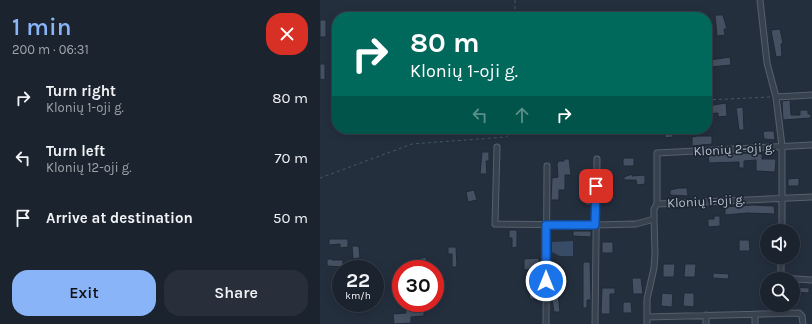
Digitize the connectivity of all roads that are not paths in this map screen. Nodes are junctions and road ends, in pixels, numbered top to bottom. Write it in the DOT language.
graph roads {
  1 [pos="760,0"];
  2 [pos="812,95"];
  3 [pos="776,97"];
  4 [pos="812,145"];
  5 [pos="782,146"];
  6 [pos="497,147"];
  7 [pos="597,159"];
  8 [pos="547,166"];
  9 [pos="812,197"];
  10 [pos="782,198"];
  11 [pos="656,204"];
  12 [pos="654,219"];
  13 [pos="782,224"];
  14 [pos="546,225"];
  15 [pos="595,225"];
  16 [pos="800,280"];
  17 [pos="812,280"];
  18 [pos="780,313"];
  19 [pos="755,314"];
  20 [pos="706,315"];
  21 [pos="647,317"];
  22 [pos="546,324"];
  23 [pos="595,324"];
  24 [pos="647,324"];
  25 [pos="706,324"];
  26 [pos="755,324"];
  27 [pos="803,324"];
  1 -- 3 [label="street"];
  2 -- 3 [label="street"];
  3 -- 5 [label="street"];
  4 -- 5 [label="street, Klonių 2-oji g."];
  5 -- 10 [label="street"];
  5 -- 11 [label="street, Klonių 2-oji g."];
  6 -- 14 [label="street, Klonių 1-oji g."];
  7 -- 15 [label="street"];
  8 -- 14 [label="street"];
  9 -- 10 [label="street, Klonių 1-oji g."];
  10 -- 11 [label="street, Klonių 1-oji g."];
  10 -- 13 [label="street"];
  11 -- 12 [label="street, Klonių 1-oji g."];
  12 -- 15 [label="street, Klonių 1-oji g."];
  12 -- 21 [label="street"];
  14 -- 15 [label="street, Klonių 1-oji g."];
  14 -- 22 [label="street"];
  15 -- 23 [label="street"];
  16 -- 17 [label="street"];
  18 -- 19 [label="street"];
  18 -- 27 [label="street"];
  19 -- 20 [label="street"];
  19 -- 26 [label="street"];
  20 -- 21 [label="street"];
  20 -- 25 [label="street"];
  21 -- 24 [label="street"];
}
